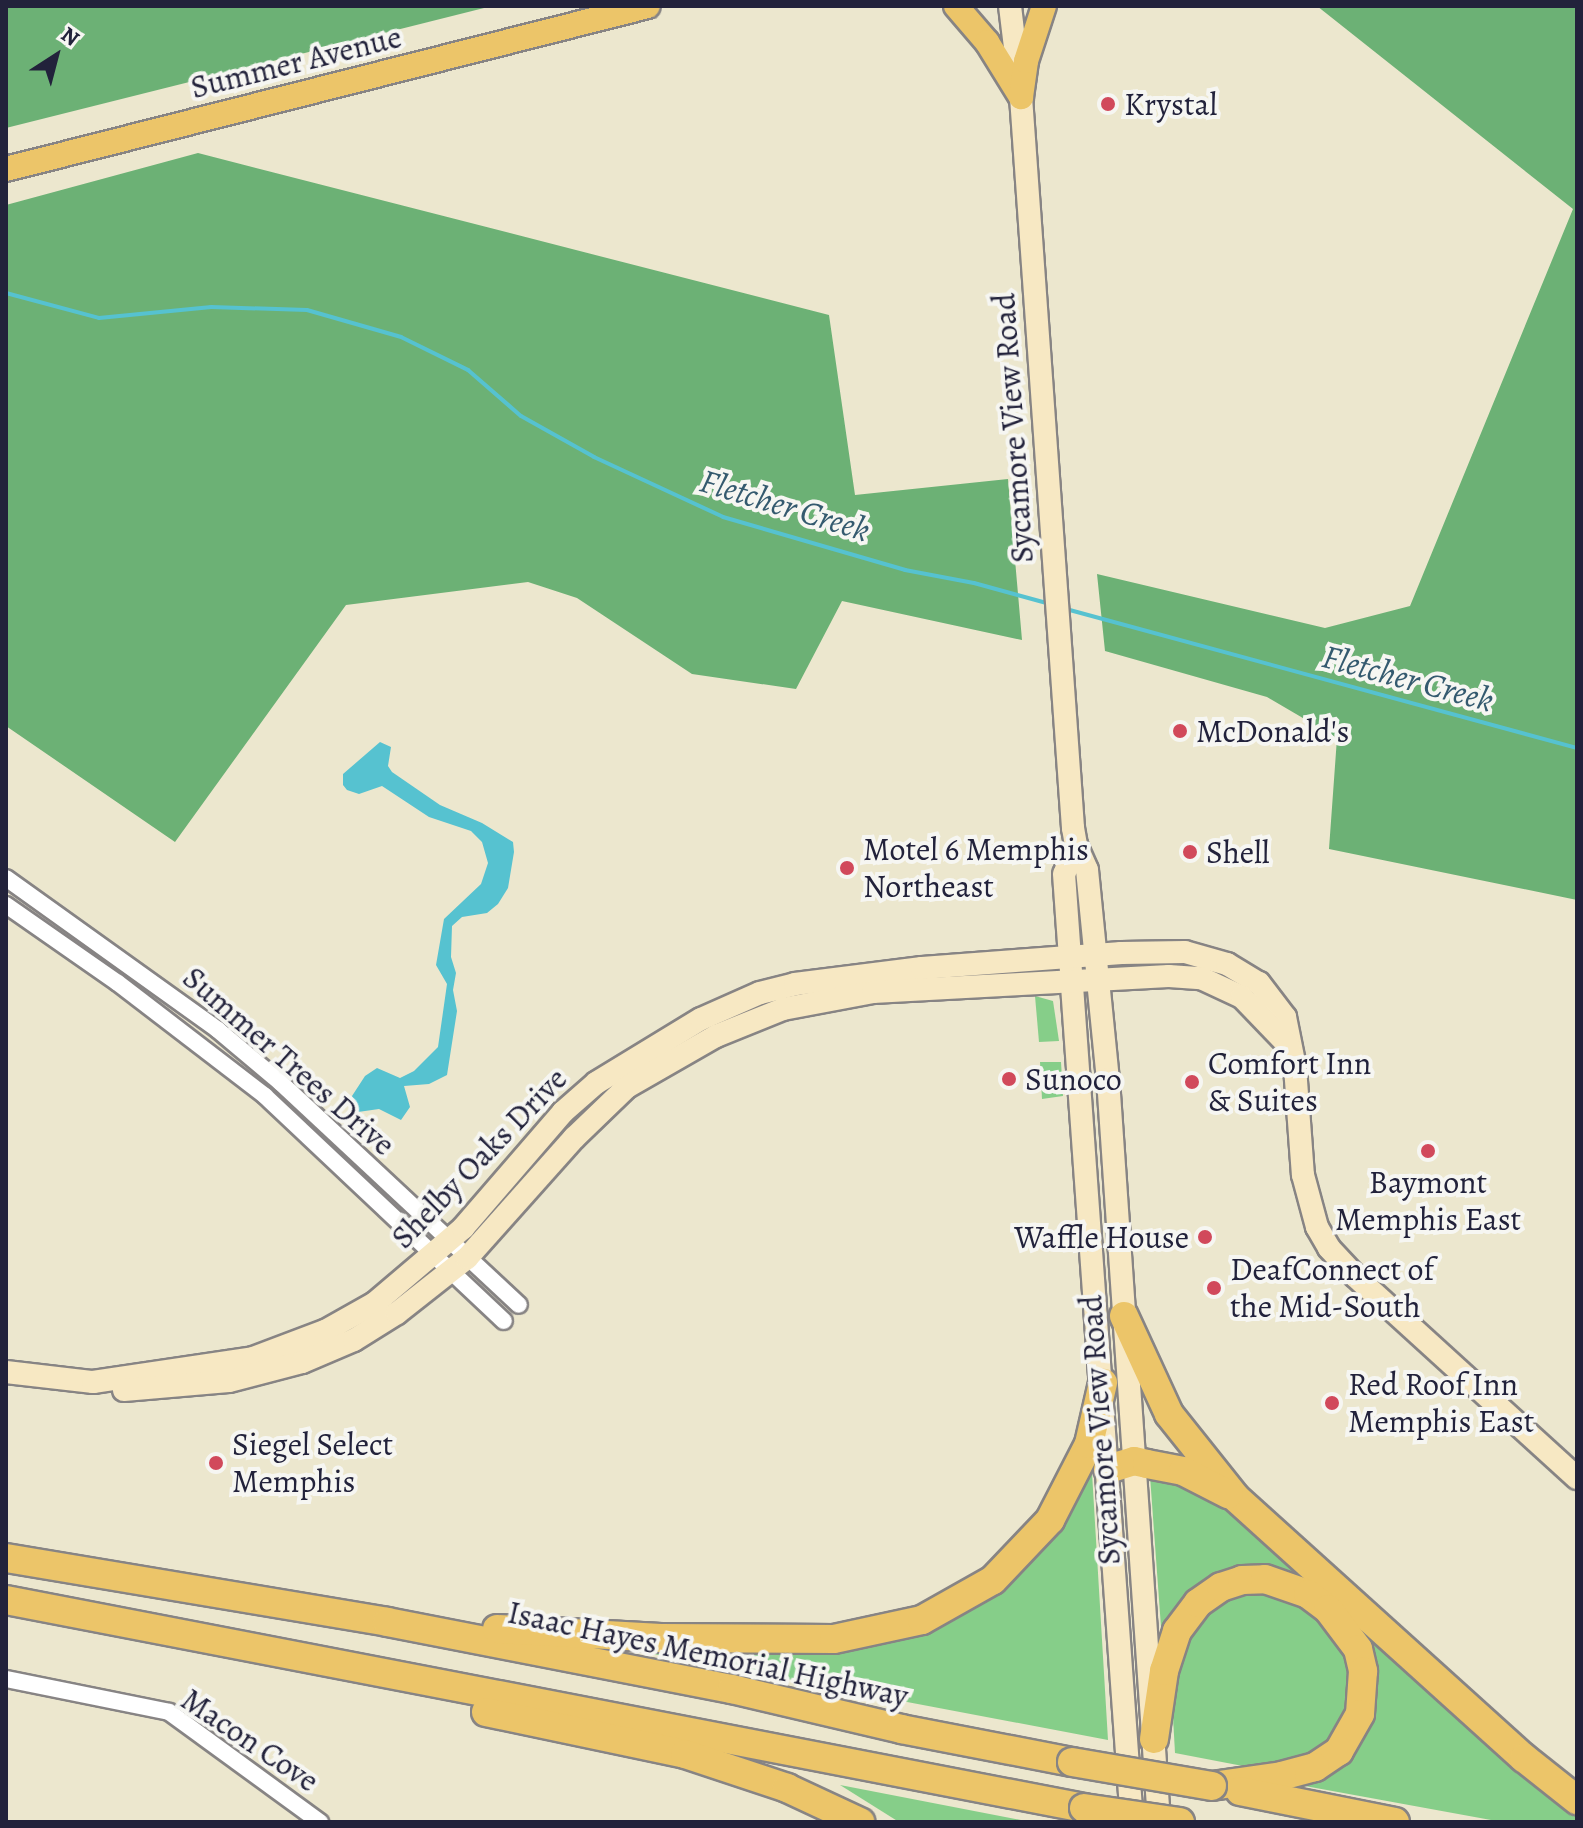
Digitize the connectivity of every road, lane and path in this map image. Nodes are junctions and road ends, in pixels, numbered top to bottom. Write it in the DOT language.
graph roads {
  1 [pos="648,6"];
  2 [pos="956,6"];
  3 [pos="1010,6"];
  4 [pos="1044,6"];
  5 [pos="1021,97"];
  6 [pos="6,169"];
  7 [pos="1076,845"];
  8 [pos="6,878"];
  9 [pos="6,905"];
  10 [pos="1095,967"];
  11 [pos="1071,969"];
  12 [pos="441,1248"];
  13 [pos="458,1265"];
  14 [pos="519,1305"];
  15 [pos="1124,1316"];
  16 [pos="504,1321"];
  17 [pos="6,1372"];
  18 [pos="93,1382"];
  19 [pos="1103,1383"];
  20 [pos="1121,1465"];
  21 [pos="1577,1478"];
  22 [pos="1236,1498"];
  23 [pos="6,1558"];
  24 [pos="6,1600"];
  25 [pos="73,1614"];
  26 [pos="387,1622"];
  27 [pos="6,1679"];
  28 [pos="1154,1739"];
  29 [pos="1212,1786"];
  30 [pos="1577,1800"];
  31 [pos="320,1822"];
  32 [pos="860,1822"];
  33 [pos="1132,1822"];
  34 [pos="1159,1822"];
  35 [pos="1180,1822"];
  36 [pos="1395,1822"];
  1 -- 6 [label="main road, Summer Avenue"];
  2 -- 5 [label="main road"];
  3 -- 5 [label="street, Sycamore View Road"];
  4 -- 5 [label="main road"];
  5 -- 7 [label="street, Sycamore View Road"];
  7 -- 10 [label="street, Sycamore View Road"];
  7 -- 11 [label="street, Sycamore View Road"];
  8 -- 12 [label="street, Summer Trees Drive"];
  9 -- 12 [label="street, Summer Trees Drive"];
  10 -- 11 [label="street, Shelby Oaks Drive"];
  10 -- 15 [label="street, Sycamore View Road"];
  10 -- 21 [label="street, Shelby Oaks Drive"];
  11 -- 12 [label="street, Shelby Oaks Drive"];
  11 -- 13 [label="street, Shelby Oaks Drive"];
  11 -- 19 [label="street, Sycamore View Road"];
  12 -- 13 [label="street, Summer Trees Drive"];
  12 -- 18 [label="street, Shelby Oaks Drive"];
  13 -- 14 [label="street, Summer Trees Drive"];
  13 -- 16 [label="street, Summer Trees Drive"];
  13 -- 18 [label="street, Shelby Oaks Drive"];
  15 -- 20 [label="street, Sycamore View Road"];
  15 -- 22 [label="highway"];
  17 -- 18 [label="street, Shelby Oaks Drive"];
  19 -- 20 [label="street, Sycamore View Road"];
  19 -- 26 [label="highway"];
  20 -- 22 [label="highway"];
  20 -- 28 [label="street, Sycamore View Road"];
  20 -- 33 [label="street, Sycamore View Road"];
  22 -- 30 [label="highway"];
  23 -- 26 [label="highway, Isaac Hayes Memorial Highway"];
  24 -- 25 [label="highway"];
  25 -- 32 [label="highway"];
  25 -- 35 [label="highway, bridge"];
  26 -- 29 [label="highway, Isaac Hayes Memorial Highway, bridge"];
  27 -- 31 [label="street, Macon Cove"];
  28 -- 29 [label="highway"];
  28 -- 34 [label="street, Sycamore View Road"];
  29 -- 36 [label="highway, Isaac Hayes Memorial Highway"];
}
